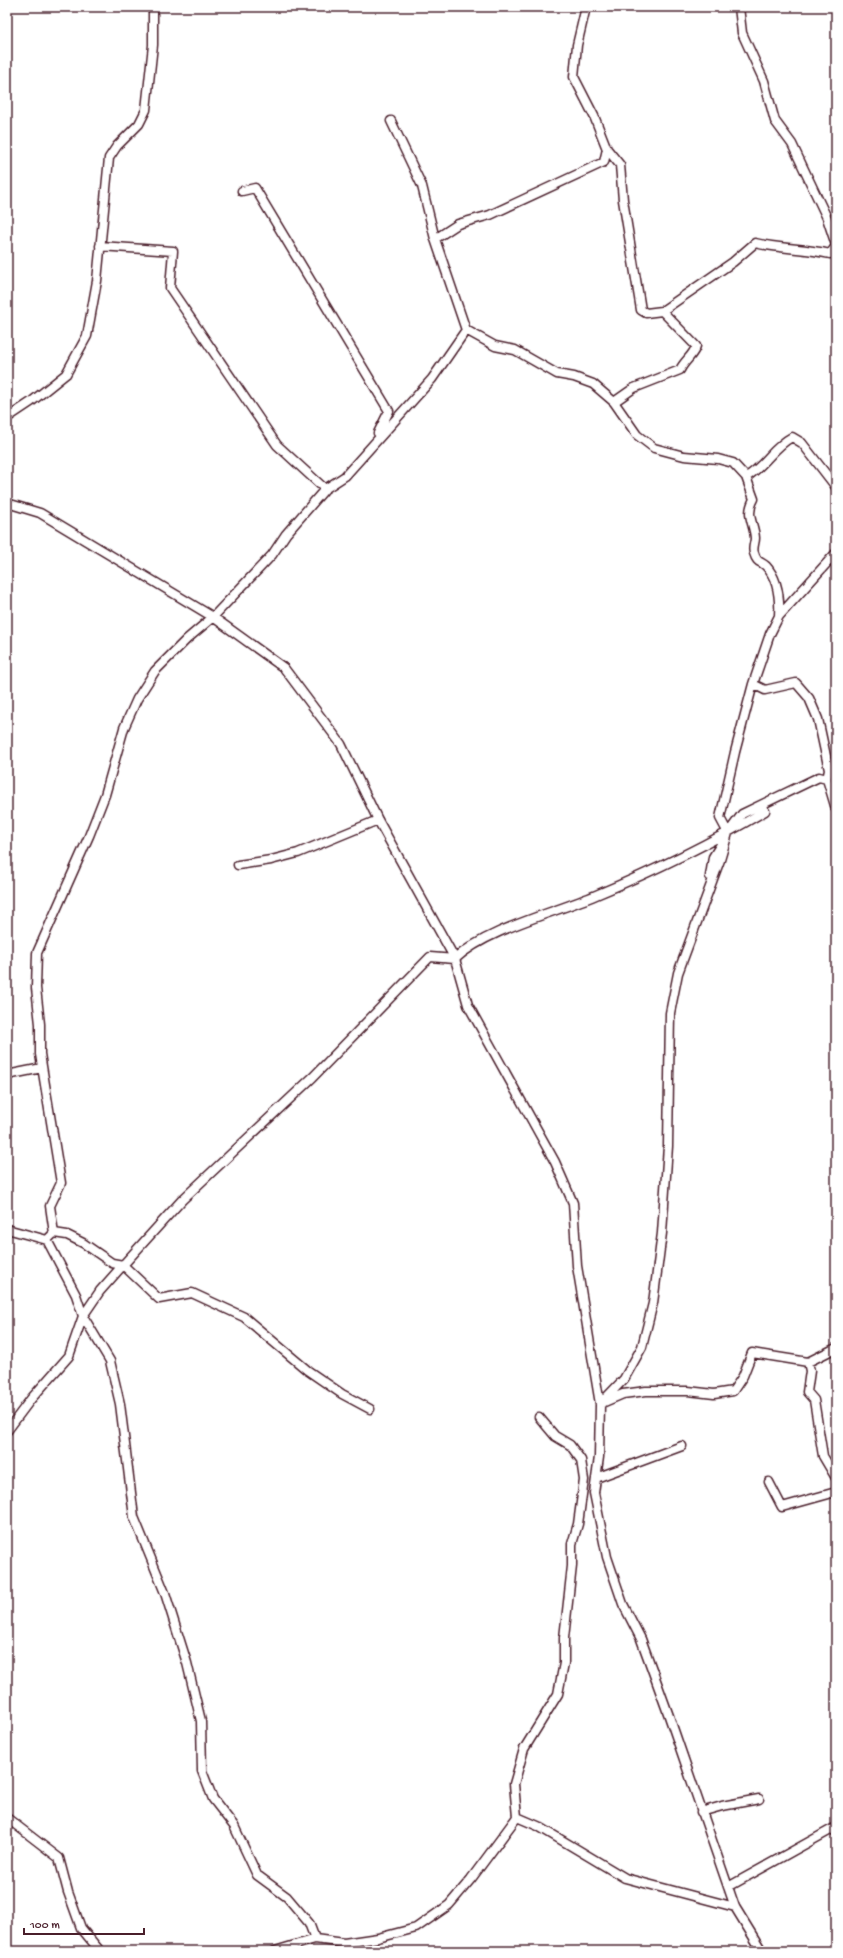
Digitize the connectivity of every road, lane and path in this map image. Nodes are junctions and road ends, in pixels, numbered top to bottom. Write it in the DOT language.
graph roads {
  1 [pos="153,7"];
  2 [pos="586,7"];
  3 [pos="739,7"];
  4 [pos="391,121"];
  5 [pos="608,149"];
  6 [pos="242,191"];
  7 [pos="435,239"];
  8 [pos="100,246"];
  9 [pos="836,246"];
  10 [pos="662,311"];
  11 [pos="466,330"];
  12 [pos="614,402"];
  13 [pos="7,418"];
  14 [pos="374,443"];
  15 [pos="746,477"];
  16 [pos="836,486"];
  17 [pos="325,489"];
  18 [pos="7,503"];
  19 [pos="836,553"];
  20 [pos="779,616"];
  21 [pos="213,618"];
  22 [pos="753,684"];
  23 [pos="832,769"];
  24 [pos="827,779"];
  25 [pos="836,809"];
  26 [pos="765,811"];
  27 [pos="378,820"];
  28 [pos="728,833"];
  29 [pos="238,865"];
  30 [pos="455,959"];
  31 [pos="42,1068"];
  32 [pos="7,1075"];
  33 [pos="7,1229"];
  34 [pos="54,1233"];
  35 [pos="47,1240"];
  36 [pos="123,1264"];
  37 [pos="83,1316"];
  38 [pos="836,1348"];
  39 [pos="808,1362"];
  40 [pos="600,1404"];
  41 [pos="370,1409"];
  42 [pos="539,1418"];
  43 [pos="7,1431"];
  44 [pos="682,1446"];
  45 [pos="596,1478"];
  46 [pos="836,1478"];
  47 [pos="770,1482"];
  48 [pos="836,1492"];
  49 [pos="759,1799"];
  50 [pos="701,1812"];
  51 [pos="517,1817"];
  52 [pos="7,1818"];
  53 [pos="836,1827"];
  54 [pos="728,1886"];
  55 [pos="735,1907"];
  56 [pos="315,1940"];
  57 [pos="100,1951"];
  58 [pos="275,1951"];
  59 [pos="762,1951"];
  1 -- 8 [label="street"];
  2 -- 5 [label="street"];
  3 -- 9 [label="street"];
  4 -- 7 [label="street"];
  5 -- 7 [label="street"];
  5 -- 10 [label="street"];
  6 -- 14 [label="street"];
  7 -- 11 [label="street"];
  8 -- 13 [label="street"];
  8 -- 17 [label="street"];
  9 -- 10 [label="street"];
  10 -- 12 [label="street"];
  11 -- 12 [label="street"];
  11 -- 14 [label="street"];
  12 -- 15 [label="street"];
  14 -- 17 [label="street"];
  15 -- 16 [label="street"];
  15 -- 20 [label="street"];
  17 -- 21 [label="street"];
  18 -- 21 [label="street"];
  19 -- 20 [label="street"];
  20 -- 22 [label="street"];
  21 -- 27 [label="street"];
  21 -- 31 [label="street"];
  22 -- 23 [label="street"];
  22 -- 28 [label="street"];
  23 -- 24 [label="street"];
  24 -- 25 [label="street"];
  24 -- 28 [label="street"];
  26 -- 28 [label="street"];
  27 -- 29 [label="street"];
  27 -- 30 [label="street"];
  28 -- 30 [label="street"];
  28 -- 40 [label="street"];
  30 -- 36 [label="street"];
  30 -- 40 [label="street"];
  31 -- 32 [label="street"];
  31 -- 34 [label="street"];
  33 -- 35 [label="street"];
  34 -- 35 [label="street"];
  34 -- 36 [label="street"];
  35 -- 37 [label="street"];
  36 -- 37 [label="street"];
  36 -- 41 [label="street"];
  37 -- 43 [label="street"];
  37 -- 56 [label="street"];
  38 -- 39 [label="street"];
  39 -- 40 [label="street"];
  39 -- 46 [label="street"];
  40 -- 45 [label="street"];
  42 -- 51 [label="street"];
  44 -- 45 [label="street"];
  45 -- 50 [label="street"];
  47 -- 48 [label="street"];
  49 -- 50 [label="street"];
  50 -- 54 [label="street"];
  51 -- 55 [label="street"];
  51 -- 56 [label="street"];
  52 -- 57 [label="street"];
  53 -- 54 [label="street"];
  54 -- 55 [label="street"];
  55 -- 59 [label="street"];
  56 -- 58 [label="street"];
}
